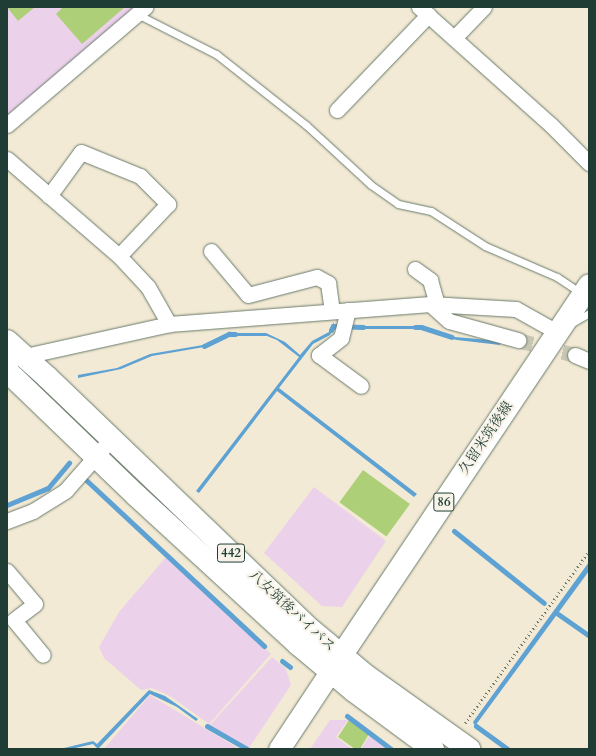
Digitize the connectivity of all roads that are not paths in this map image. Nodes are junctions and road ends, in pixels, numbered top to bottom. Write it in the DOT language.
graph roads {
  1 [pos="484,7"];
  2 [pos="141,10"];
  3 [pos="424,11"];
  4 [pos="454,38"];
  5 [pos="337,110"];
  6 [pos="7,125"];
  7 [pos="7,159"];
  8 [pos="589,163"];
  9 [pos="49,196"];
  10 [pos="211,252"];
  11 [pos="119,256"];
  12 [pos="415,269"];
  13 [pos="587,297"];
  14 [pos="434,304"];
  15 [pos="348,310"];
  16 [pos="332,311"];
  17 [pos="169,324"];
  18 [pos="557,332"];
  19 [pos="518,340"];
  20 [pos="7,341"];
  21 [pos="575,355"];
  22 [pos="16,358"];
  23 [pos="589,361"];
  24 [pos="7,371"];
  25 [pos="361,386"];
  26 [pos="111,439"];
  27 [pos="96,455"];
  28 [pos="7,521"];
  29 [pos="7,571"];
  30 [pos="43,655"];
  31 [pos="335,664"];
  32 [pos="456,745"];
  33 [pos="279,749"];
  34 [pos="433,749"];
  1 -- 4 [label="street"];
  2 -- 6 [label="street"];
  2 -- 13 [label="lane"];
  3 -- 4 [label="street"];
  3 -- 5 [label="street"];
  4 -- 8 [label="street"];
  7 -- 9 [label="street"];
  9 -- 11 [label="street"];
  9 -- 11 [label="street"];
  10 -- 16 [label="street"];
  11 -- 17 [label="street"];
  12 -- 14 [label="street"];
  13 -- 18 [label="main road, 久留米筑後線 / 86"];
  14 -- 15 [label="street"];
  14 -- 18 [label="street"];
  14 -- 19 [label="street"];
  15 -- 16 [label="street"];
  15 -- 25 [label="street"];
  16 -- 17 [label="street"];
  17 -- 22 [label="street"];
  18 -- 31 [label="main road, 久留米筑後線 / 86"];
  20 -- 22 [label="main road, 八女筑後バイパス / 442"];
  21 -- 23 [label="street"];
  22 -- 26 [label="main road, 八女筑後バイパス / 442"];
  24 -- 27 [label="main road, 八女筑後バイパス / 442"];
  26 -- 27 [label="street"];
  26 -- 31 [label="main road, 八女筑後バイパス / 442"];
  27 -- 28 [label="street"];
  27 -- 31 [label="main road, 八女筑後バイパス / 442"];
  29 -- 30 [label="street"];
  31 -- 32 [label="main road, 八女筑後バイパス / 442"];
  31 -- 33 [label="street"];
  31 -- 34 [label="main road, 八女筑後バイパス / 442"];
}
